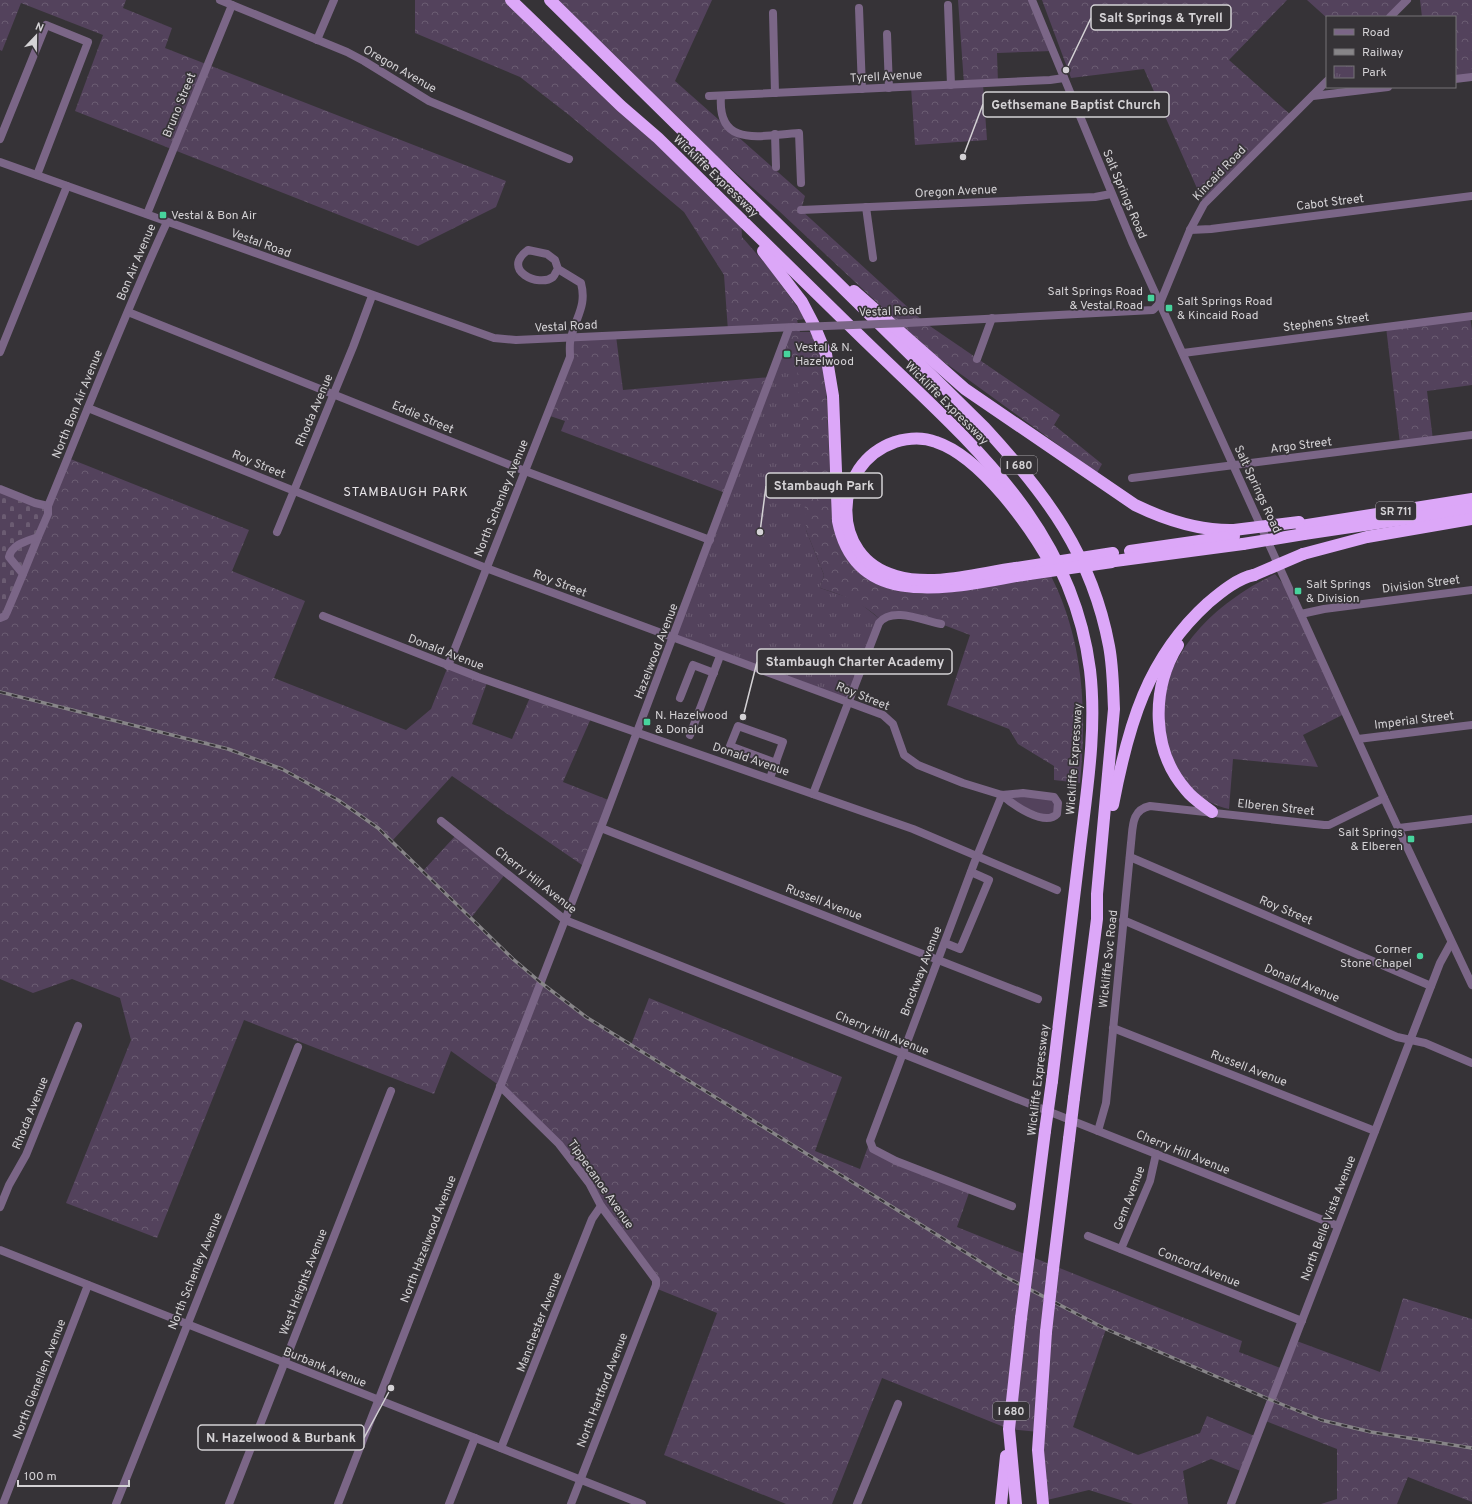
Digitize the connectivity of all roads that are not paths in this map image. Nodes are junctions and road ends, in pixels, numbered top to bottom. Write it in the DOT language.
graph roads {
  1 [pos="220,0"];
  2 [pos="334,0"];
  3 [pos="511,0"];
  4 [pos="550,0"];
  5 [pos="1032,0"];
  6 [pos="1407,0"];
  7 [pos="232,5"];
  8 [pos="948,5"];
  9 [pos="859,8"];
  10 [pos="773,13"];
  11 [pos="1391,16"];
  12 [pos="887,34"];
  13 [pos="317,40"];
  14 [pos="1472,77"];
  15 [pos="1064,78"];
  16 [pos="1456,79"];
  17 [pos="1326,82"];
  18 [pos="951,85"];
  19 [pos="889,88"];
  20 [pos="1380,88"];
  21 [pos="862,89"];
  22 [pos="775,93"];
  23 [pos="709,96"];
  24 [pos="721,96"];
  25 [pos="1313,96"];
  26 [pos="775,134"];
  27 [pos="0,139"];
  28 [pos="569,159"];
  29 [pos="0,162"];
  30 [pos="776,167"];
  31 [pos="37,175"];
  32 [pos="801,183"];
  33 [pos="67,186"];
  34 [pos="1111,194"];
  35 [pos="1472,196"];
  36 [pos="866,207"];
  37 [pos="801,210"];
  38 [pos="147,214"];
  39 [pos="741,219"];
  40 [pos="167,222"];
  41 [pos="1190,230"];
  42 [pos="804,252"];
  43 [pos="872,258"];
  44 [pos="558,269"];
  45 [pos="372,296"];
  46 [pos="1160,303"];
  47 [pos="128,312"];
  48 [pos="1472,316"];
  49 [pos="992,318"];
  50 [pos="789,328"];
  51 [pos="571,338"];
  52 [pos="0,352"];
  53 [pos="1183,353"];
  54 [pos="977,359"];
  55 [pos="333,394"];
  56 [pos="88,408"];
  57 [pos="1472,435"];
  58 [pos="1233,465"];
  59 [pos="525,471"];
  60 [pos="1132,478"];
  61 [pos="0,489"];
  62 [pos="293,490"];
  63 [pos="1472,499"];
  64 [pos="48,506"];
  65 [pos="1472,509"];
  66 [pos="1472,518"];
  67 [pos="1302,527"];
  68 [pos="277,532"];
  69 [pos="1238,536"];
  70 [pos="38,537"];
  71 [pos="710,540"];
  72 [pos="1114,557"];
  73 [pos="486,568"];
  74 [pos="23,574"];
  75 [pos="1254,575"];
  76 [pos="1472,590"];
  77 [pos="1301,614"];
  78 [pos="323,616"];
  79 [pos="0,618"];
  80 [pos="941,624"];
  81 [pos="674,639"];
  82 [pos="720,656"];
  83 [pos="448,666"];
  84 [pos="714,673"];
  85 [pos="680,698"];
  86 [pos="848,702"];
  87 [pos="1472,725"];
  88 [pos="637,732"];
  89 [pos="690,735"];
  90 [pos="1358,739"];
  91 [pos="1090,749"];
  92 [pos="776,763"];
  93 [pos="770,778"];
  94 [pos="813,794"];
  95 [pos="1002,795"];
  96 [pos="1384,798"];
  97 [pos="1158,807"];
  98 [pos="1212,812"];
  99 [pos="1472,819"];
  100 [pos="441,821"];
  101 [pos="601,828"];
  102 [pos="1399,828"];
  103 [pos="977,856"];
  104 [pos="1130,857"];
  105 [pos="971,872"];
  106 [pos="1057,890"];
  107 [pos="1097,919"];
  108 [pos="565,920"];
  109 [pos="1123,920"];
  110 [pos="944,943"];
  111 [pos="1451,943"];
  112 [pos="938,960"];
  113 [pos="1469,970"];
  114 [pos="540,982"];
  115 [pos="1472,984"];
  116 [pos="1431,986"];
  117 [pos="1038,999"];
  118 [pos="78,1026"];
  119 [pos="1113,1028"];
  120 [pos="1410,1040"];
  121 [pos="298,1047"];
  122 [pos="903,1054"];
  123 [pos="1472,1063"];
  124 [pos="500,1086"];
  125 [pos="391,1091"];
  126 [pos="1098,1131"];
  127 [pos="1375,1131"];
  128 [pos="1156,1154"];
  129 [pos="601,1206"];
  130 [pos="1012,1206"];
  131 [pos="0,1207"];
  132 [pos="1338,1226"];
  133 [pos="1088,1236"];
  134 [pos="1121,1249"];
  135 [pos="0,1250"];
  136 [pos="88,1285"];
  137 [pos="656,1285"];
  138 [pos="1302,1321"];
  139 [pos="187,1324"];
  140 [pos="284,1363"];
  141 [pos="379,1401"];
  142 [pos="898,1404"];
  143 [pos="1009,1429"];
  144 [pos="475,1438"];
  145 [pos="501,1448"];
  146 [pos="1040,1476"];
  147 [pos="580,1480"];
  148 [pos="3,1504"];
  149 [pos="116,1504"];
  150 [pos="229,1504"];
  151 [pos="338,1504"];
  152 [pos="449,1504"];
  153 [pos="571,1504"];
  154 [pos="642,1504"];
  155 [pos="858,1504"];
  156 [pos="1001,1504"];
  157 [pos="1016,1504"];
  158 [pos="1043,1504"];
  159 [pos="1048,1504"];
  160 [pos="1231,1504"];
  1 -- 7 [label="street, Oregon Avenue"];
  2 -- 13 [label="street"];
  3 -- 39 [label="highway, Wickliffe Expressway / I 680"];
  4 -- 42 [label="highway, Wickliffe Expressway / I 680"];
  5 -- 15 [label="street, Salt Springs Road"];
  6 -- 11 [label="street"];
  7 -- 13 [label="street, Oregon Avenue"];
  7 -- 38 [label="street, Bruno Street"];
  8 -- 18 [label="street"];
  9 -- 21 [label="street"];
  10 -- 22 [label="street"];
  12 -- 19 [label="street"];
  13 -- 28 [label="street, Oregon Avenue"];
  14 -- 16 [label="street"];
  15 -- 18 [label="street, Tyrell Avenue"];
  15 -- 34 [label="street, Salt Springs Road"];
  17 -- 25 [label="street, Kincaid Road"];
  18 -- 19 [label="street, Tyrell Avenue"];
  19 -- 21 [label="street, Tyrell Avenue"];
  20 -- 25 [label="street"];
  21 -- 22 [label="street, Tyrell Avenue"];
  22 -- 24 [label="street, Tyrell Avenue"];
  23 -- 24 [label="street, Tyrell Avenue"];
  24 -- 26 [label="street"];
  25 -- 41 [label="street, Kincaid Road"];
  26 -- 30 [label="street"];
  26 -- 32 [label="street"];
  27 -- 31 [label="street"];
  29 -- 31 [label="street, Vestal Road"];
  31 -- 33 [label="street, Vestal Road"];
  33 -- 38 [label="street, Vestal Road"];
  33 -- 52 [label="street"];
  34 -- 36 [label="street, Oregon Avenue"];
  34 -- 46 [label="street, Salt Springs Road"];
  35 -- 41 [label="street, Cabot Street"];
  36 -- 37 [label="street, Oregon Avenue"];
  36 -- 43 [label="street"];
  38 -- 40 [label="street, Vestal Road"];
  39 -- 72 [label="highway, bridge"];
  39 -- 91 [label="highway, Wickliffe Expressway / I 680"];
  40 -- 45 [label="street, Vestal Road"];
  40 -- 47 [label="street, Bon Air Avenue"];
  41 -- 46 [label="street, Kincaid Road"];
  42 -- 69 [label="highway"];
  42 -- 107 [label="highway, Wickliffe Expressway / I 680"];
  44 -- 44 [label="street"];
  44 -- 51 [label="street, North Schenley Avenue"];
  45 -- 51 [label="street, Vestal Road"];
  45 -- 55 [label="street, Rhoda Avenue"];
  46 -- 49 [label="street, Vestal Road"];
  46 -- 53 [label="street, Salt Springs Road"];
  47 -- 55 [label="street, Eddie Street"];
  47 -- 56 [label="street, North Bon Air Avenue"];
  48 -- 53 [label="street, Stephens Street"];
  49 -- 50 [label="street, Vestal Road, bridge"];
  49 -- 54 [label="street"];
  50 -- 51 [label="street, Vestal Road"];
  50 -- 71 [label="street, Hazelwood Avenue"];
  51 -- 59 [label="street, North Schenley Avenue"];
  53 -- 58 [label="street, Salt Springs Road"];
  55 -- 59 [label="street, Eddie Street"];
  55 -- 62 [label="street, Rhoda Avenue"];
  56 -- 62 [label="street, Roy Street"];
  56 -- 64 [label="street, North Bon Air Avenue"];
  57 -- 58 [label="street, Argo Street"];
  58 -- 60 [label="street, Argo Street"];
  58 -- 77 [label="street, Salt Springs Road"];
  59 -- 71 [label="street, Eddie Street"];
  59 -- 73 [label="street, North Schenley Avenue"];
  61 -- 64 [label="street"];
  62 -- 68 [label="street, Rhoda Avenue"];
  62 -- 73 [label="street, Roy Street"];
  63 -- 67 [label="highway, SR 711"];
  64 -- 70 [label="street"];
  65 -- 67 [label="highway"];
  66 -- 75 [label="highway, bridge"];
  67 -- 69 [label="highway, bridge"];
  67 -- 69 [label="highway, bridge"];
  69 -- 72 [label="highway"];
  70 -- 74 [label="street"];
  70 -- 74 [label="street"];
  71 -- 81 [label="street, Hazelwood Avenue"];
  72 -- 91 [label="highway, bridge"];
  73 -- 81 [label="street, Roy Street"];
  73 -- 83 [label="street, North Schenley Avenue"];
  74 -- 79 [label="street"];
  75 -- 98 [label="highway"];
  75 -- 107 [label="highway"];
  76 -- 77 [label="street, Division Street"];
  77 -- 90 [label="street, Salt Springs Road"];
  78 -- 83 [label="street, Donald Avenue"];
  80 -- 86 [label="street"];
  81 -- 82 [label="street, Roy Street"];
  81 -- 88 [label="street, Hazelwood Avenue"];
  82 -- 84 [label="street"];
  82 -- 86 [label="street, Roy Street"];
  83 -- 88 [label="street, Donald Avenue"];
  84 -- 85 [label="street"];
  84 -- 89 [label="street"];
  86 -- 94 [label="street"];
  86 -- 95 [label="street, Roy Street"];
  87 -- 90 [label="street, Imperial Street"];
  88 -- 93 [label="street, Donald Avenue"];
  88 -- 101 [label="street, Hazelwood Avenue"];
  90 -- 96 [label="street, Salt Springs Road"];
  91 -- 143 [label="highway, Wickliffe Expressway / I 680, bridge"];
  92 -- 92 [label="street"];
  92 -- 93 [label="street"];
  93 -- 94 [label="street, Donald Avenue"];
  94 -- 103 [label="street, Donald Avenue"];
  95 -- 95 [label="street, Roy Street"];
  95 -- 103 [label="street, Brockway Avenue"];
  96 -- 98 [label="street, Elberen Street"];
  96 -- 102 [label="street, Salt Springs Road"];
  97 -- 98 [label="street, Elberen Street"];
  97 -- 104 [label="street, Wickliffe Svc Road"];
  99 -- 102 [label="street"];
  100 -- 108 [label="street, Cherry Hill Avenue"];
  101 -- 108 [label="street, Hazelwood Avenue"];
  101 -- 112 [label="street, Russell Avenue"];
  102 -- 111 [label="street, Salt Springs Road"];
  103 -- 105 [label="street, Brockway Avenue"];
  103 -- 106 [label="street, Donald Avenue"];
  104 -- 109 [label="street, Wickliffe Svc Road"];
  104 -- 116 [label="street, Roy Street"];
  105 -- 110 [label="street, Brockway Avenue"];
  105 -- 110 [label="street"];
  107 -- 146 [label="highway, Wickliffe Expressway / I 680, bridge"];
  108 -- 114 [label="street, Hazelwood Avenue"];
  108 -- 122 [label="street, Cherry Hill Avenue"];
  109 -- 119 [label="street, Wickliffe Svc Road"];
  109 -- 120 [label="street, Donald Avenue"];
  110 -- 112 [label="street, Brockway Avenue"];
  111 -- 113 [label="street, Salt Springs Road"];
  111 -- 116 [label="street, North Belle Vista Avenue"];
  112 -- 117 [label="street, Russell Avenue"];
  112 -- 122 [label="street, Brockway Avenue"];
  113 -- 115 [label="street, Salt Springs Road"];
  114 -- 124 [label="street, North Hazelwood Avenue"];
  116 -- 120 [label="street, North Belle Vista Avenue"];
  118 -- 131 [label="street, Rhoda Avenue"];
  119 -- 126 [label="street, Wickliffe Svc Road"];
  119 -- 127 [label="street, Russell Avenue"];
  120 -- 123 [label="street, Donald Avenue"];
  120 -- 127 [label="street, North Belle Vista Avenue"];
  121 -- 139 [label="street, North Schenley Avenue"];
  122 -- 126 [label="street, Cherry Hill Avenue"];
  122 -- 130 [label="street, Brockway Avenue"];
  124 -- 129 [label="street, Tippecanoe Avenue"];
  124 -- 141 [label="street, North Hazelwood Avenue"];
  125 -- 140 [label="street, West Heights Avenue"];
  126 -- 128 [label="street, Cherry Hill Avenue"];
  127 -- 132 [label="street, North Belle Vista Avenue"];
  128 -- 132 [label="street, Cherry Hill Avenue"];
  128 -- 134 [label="street, Gem Avenue"];
  129 -- 137 [label="street, Tippecanoe Avenue"];
  129 -- 145 [label="street, Manchester Avenue"];
  132 -- 138 [label="street, North Belle Vista Avenue"];
  133 -- 134 [label="street, Concord Avenue"];
  134 -- 138 [label="street, Concord Avenue"];
  135 -- 136 [label="street, Burbank Avenue"];
  136 -- 139 [label="street, Burbank Avenue"];
  136 -- 148 [label="street, North Glenellen Avenue"];
  137 -- 147 [label="street, North Hartford Avenue"];
  138 -- 160 [label="street, North Belle Vista Avenue"];
  139 -- 140 [label="street, Burbank Avenue"];
  139 -- 149 [label="street, North Schenley Avenue"];
  140 -- 141 [label="street, Burbank Avenue"];
  140 -- 150 [label="street, West Heights Avenue"];
  141 -- 144 [label="street, Burbank Avenue"];
  141 -- 151 [label="street, North Hazelwood Avenue"];
  142 -- 155 [label="street"];
  143 -- 156 [label="highway"];
  143 -- 157 [label="highway, Wickliffe Expressway / I 680"];
  144 -- 145 [label="street, Burbank Avenue"];
  144 -- 152 [label="street"];
  145 -- 147 [label="street, Burbank Avenue"];
  146 -- 158 [label="highway, Wickliffe Expressway / I 680"];
  146 -- 159 [label="highway"];
  147 -- 153 [label="street, North Hartford Avenue"];
  147 -- 154 [label="street, Burbank Avenue"];
}
